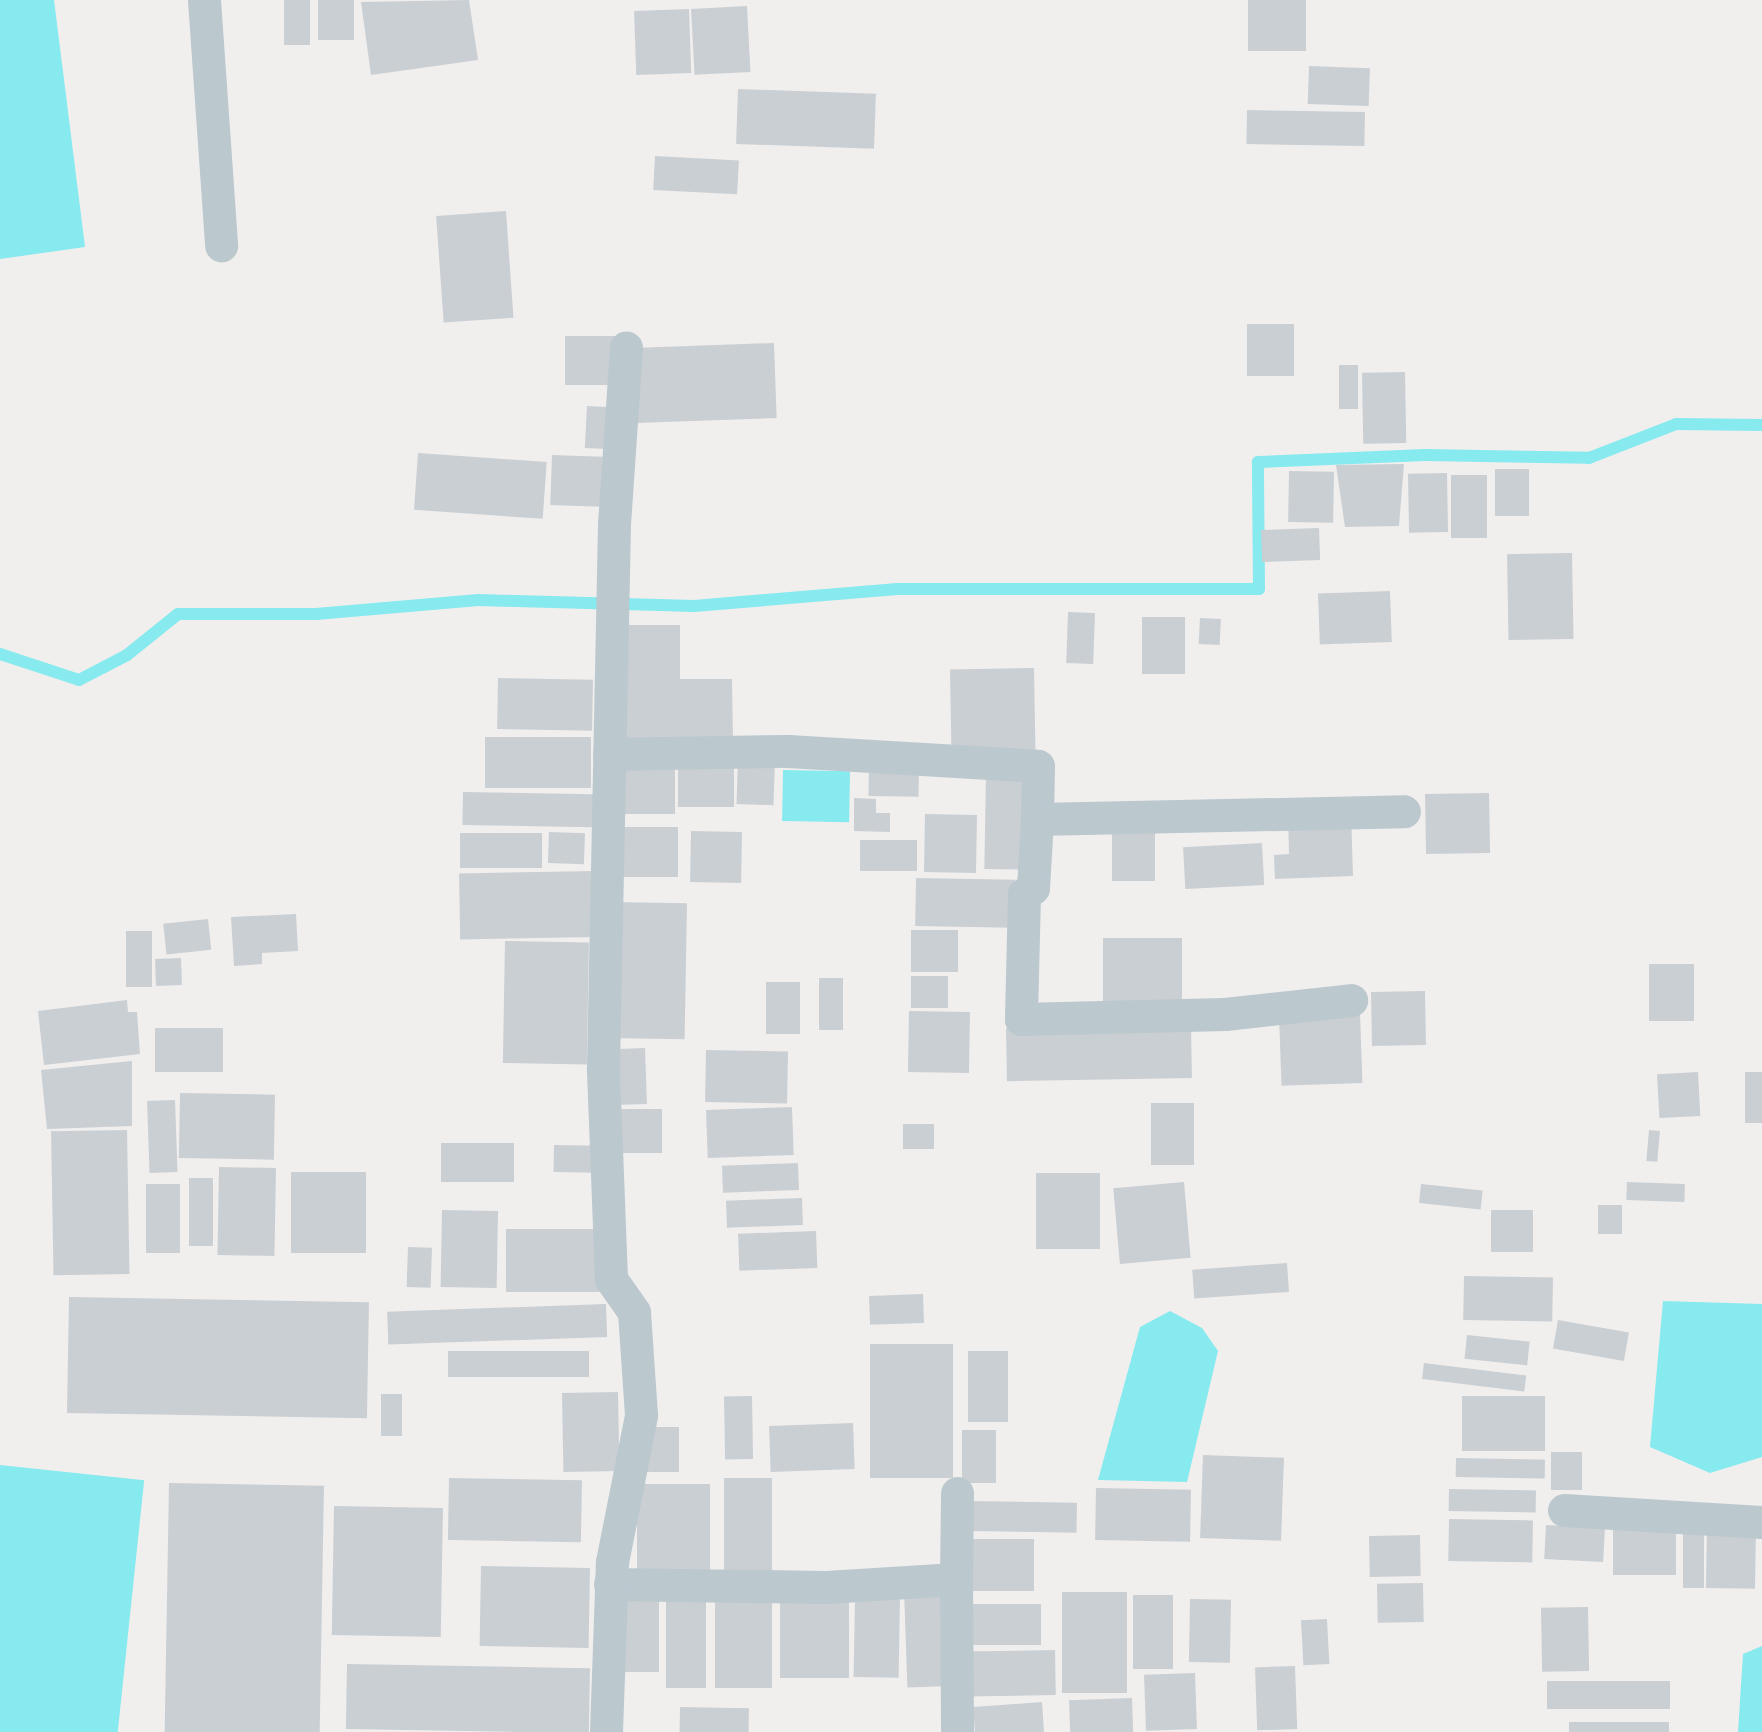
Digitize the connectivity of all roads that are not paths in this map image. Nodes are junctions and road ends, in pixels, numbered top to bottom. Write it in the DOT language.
graph roads {
  1 [pos="204,0"];
  2 [pos="221,245"];
  3 [pos="626,347"];
  4 [pos="609,754"];
  5 [pos="1403,811"];
  6 [pos="1037,819"];
  7 [pos="1351,1000"];
  8 [pos="957,1493"];
  9 [pos="1564,1510"];
  10 [pos="1762,1522"];
  11 [pos="956,1579"];
  12 [pos="610,1584"];
  13 [pos="606,1732"];
  14 [pos="957,1732"];
  1 -- 2 [label="street"];
  3 -- 4 [label="street"];
  4 -- 6 [label="street"];
  4 -- 12 [label="street"];
  5 -- 6 [label="street"];
  6 -- 7 [label="street"];
  8 -- 11 [label="street"];
  9 -- 10 [label="street"];
  11 -- 12 [label="street"];
  11 -- 14 [label="street"];
  12 -- 13 [label="street"];
}
